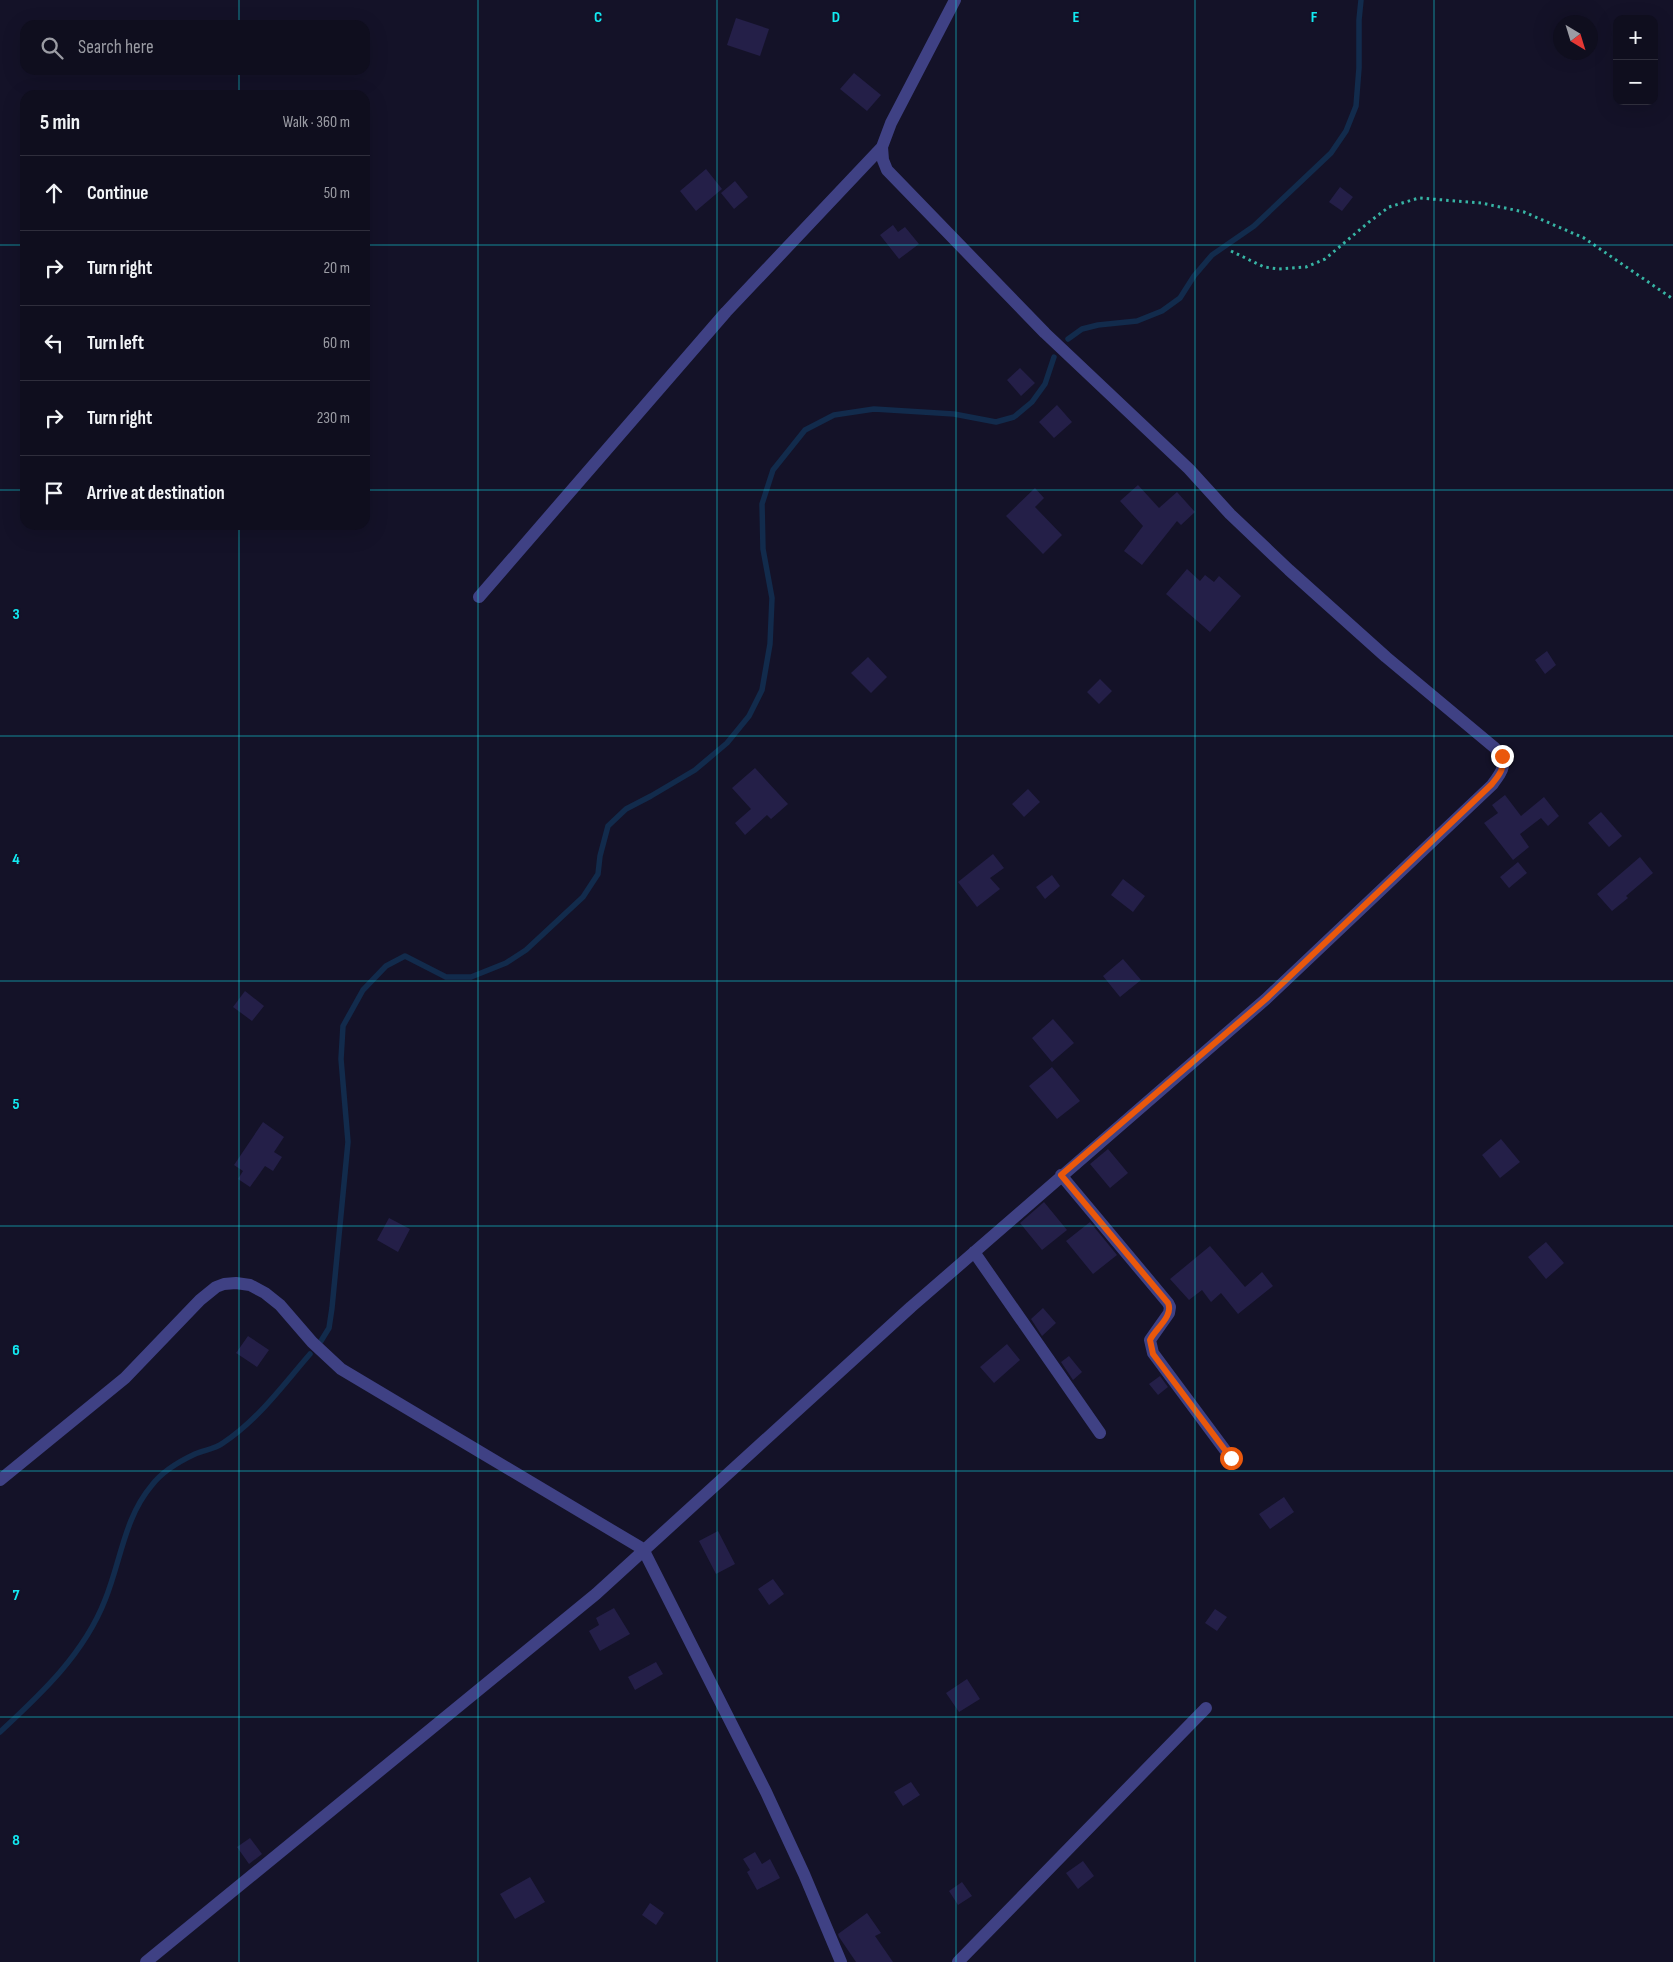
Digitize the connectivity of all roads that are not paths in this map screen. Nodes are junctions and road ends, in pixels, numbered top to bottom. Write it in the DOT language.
graph roads {
  1 [pos="955,0"];
  2 [pos="882,148"];
  3 [pos="479,597"];
  4 [pos="1061,1175"];
  5 [pos="974,1252"];
  6 [pos="1100,1433"];
  7 [pos="1231,1458"];
  8 [pos="0,1480"];
  9 [pos="643,1549"];
  10 [pos="1206,1708"];
  11 [pos="146,1962"];
  12 [pos="841,1962"];
  13 [pos="958,1962"];
  1 -- 2 [label="street"];
  2 -- 3 [label="street"];
  2 -- 4 [label="street"];
  4 -- 5 [label="street"];
  4 -- 7 [label="street"];
  5 -- 6 [label="street"];
  5 -- 9 [label="street"];
  8 -- 9 [label="street"];
  9 -- 11 [label="street"];
  9 -- 12 [label="street"];
  10 -- 13 [label="street"];
}
